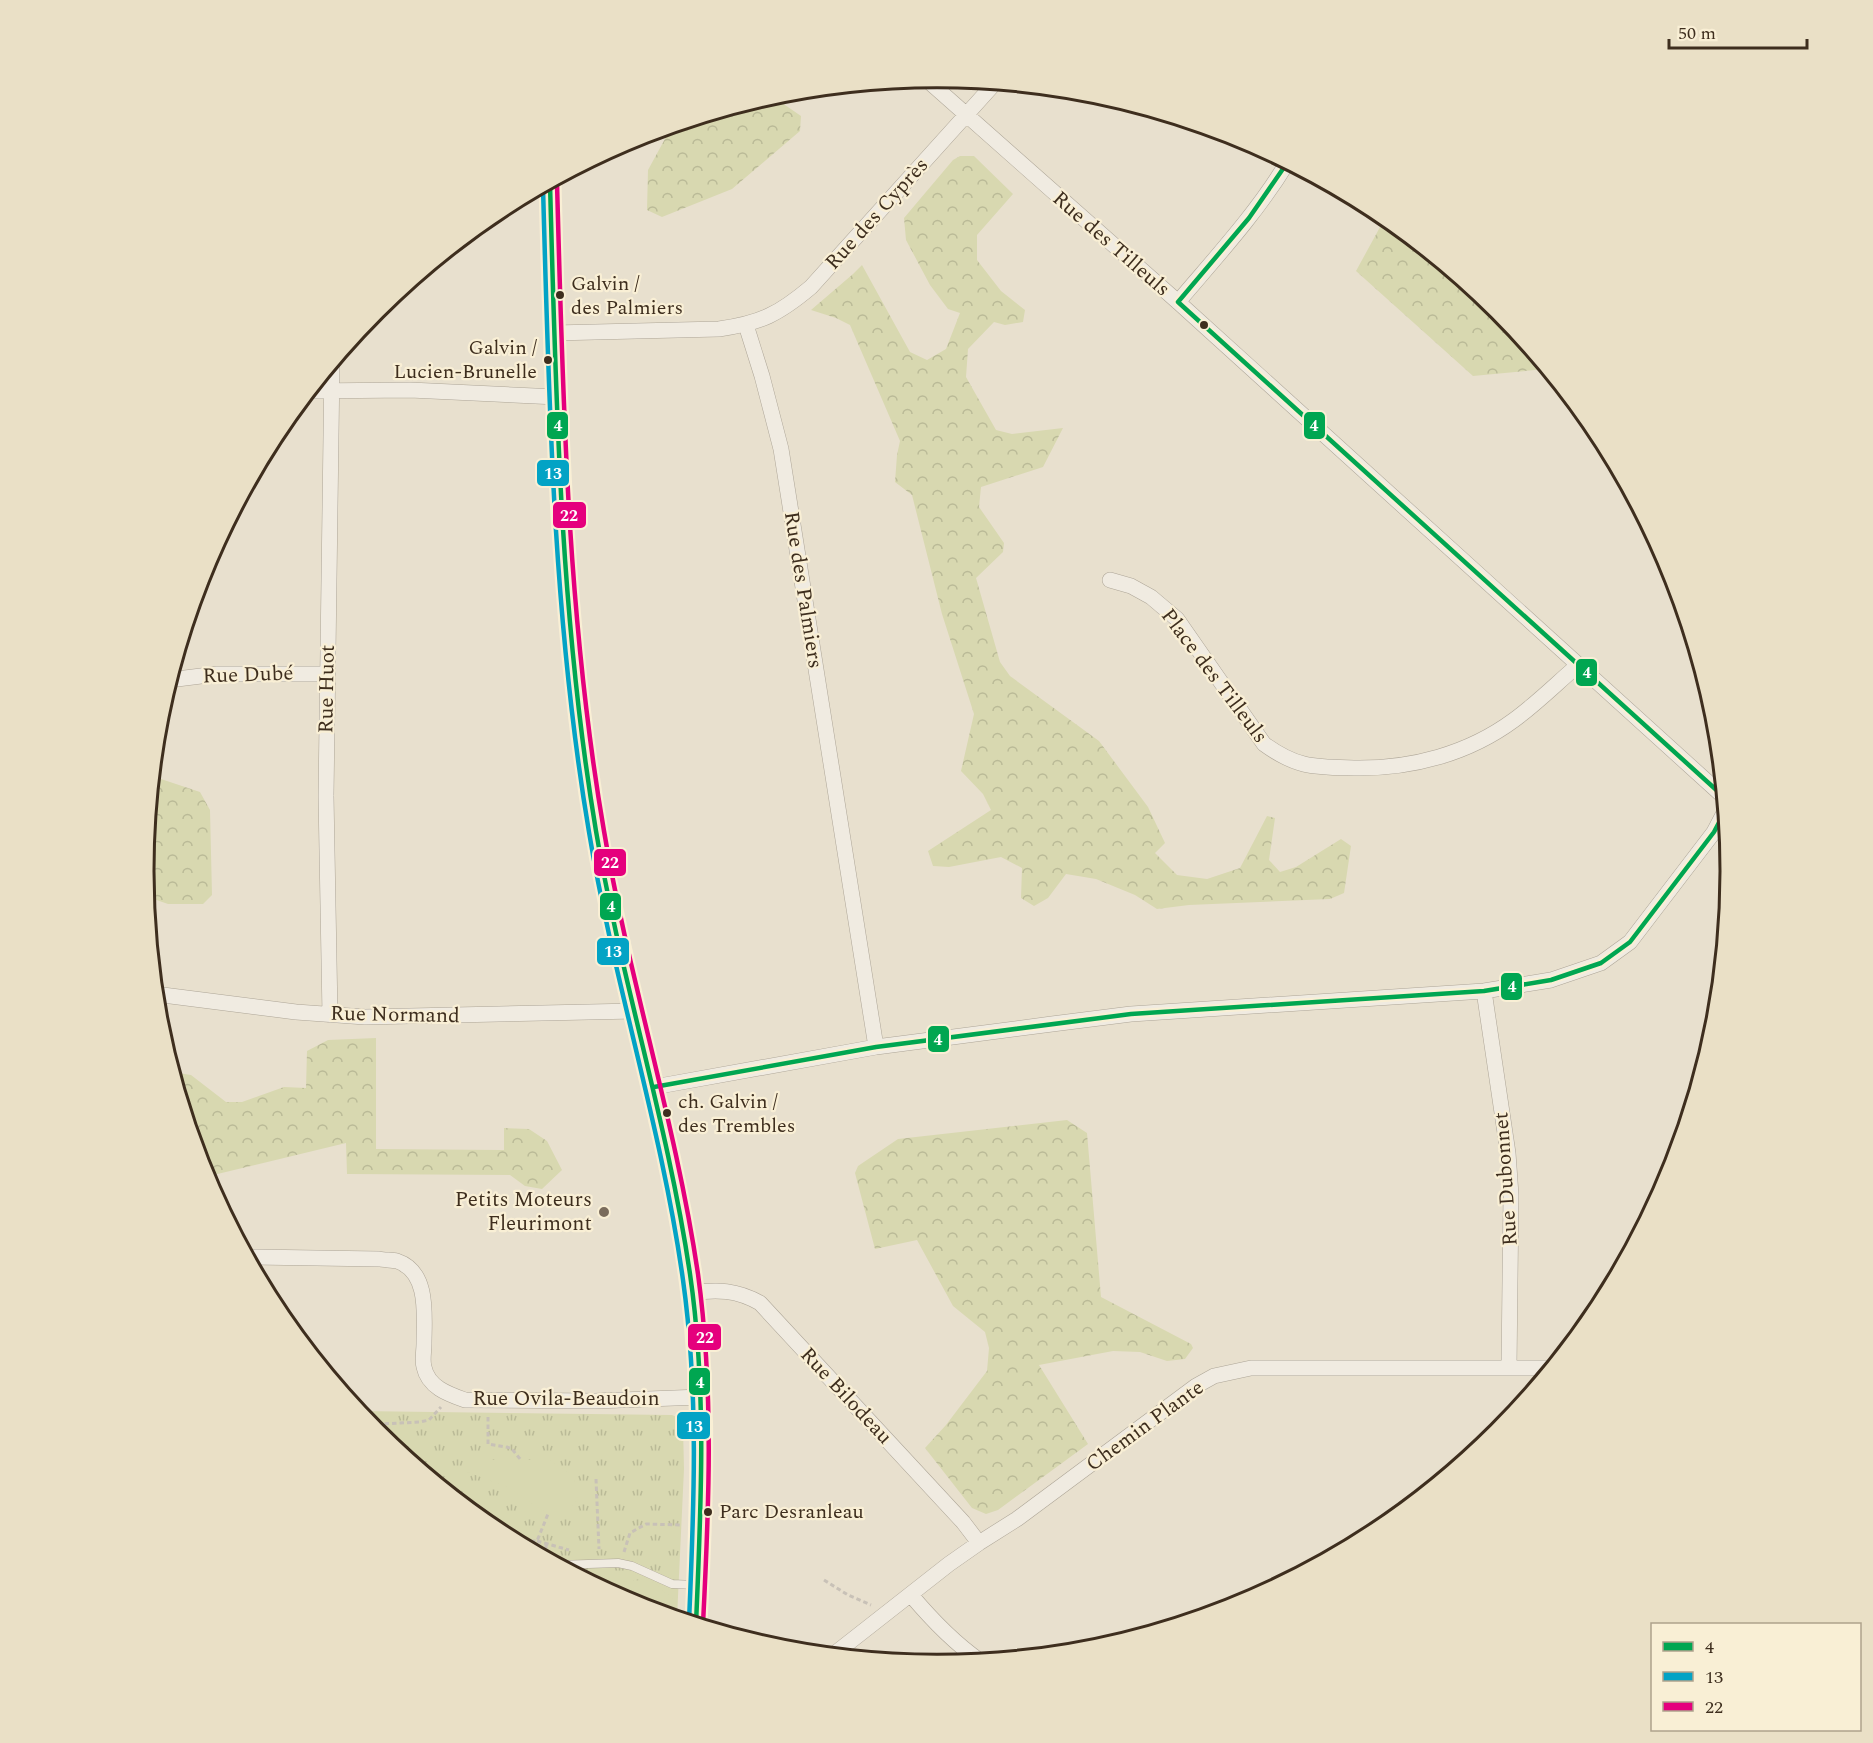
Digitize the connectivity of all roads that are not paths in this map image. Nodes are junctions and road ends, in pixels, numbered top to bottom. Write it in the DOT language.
graph roads {
  1 [pos="936,88"];
  2 [pos="989,90"];
  3 [pos="966,116"];
  4 [pos="1283,169"];
  5 [pos="550,190"];
  6 [pos="1178,302"];
  7 [pos="746,325"];
  8 [pos="554,333"];
  9 [pos="332,374"];
  10 [pos="332,390"];
  11 [pos="319,391"];
  12 [pos="557,397"];
  13 [pos="1110,580"];
  14 [pos="1576,666"];
  15 [pos="327,674"];
  16 [pos="178,679"];
  17 [pos="1715,789"];
  18 [pos="1718,824"];
  19 [pos="1484,991"];
  20 [pos="164,995"];
  21 [pos="635,1011"];
  22 [pos="330,1015"];
  23 [pos="876,1047"];
  24 [pos="654,1087"];
  25 [pos="255,1257"];
  26 [pos="692,1293"];
  27 [pos="1509,1368"];
  28 [pos="1542,1368"];
  29 [pos="701,1397"];
  30 [pos="979,1542"];
  31 [pos="572,1565"];
  32 [pos="698,1585"];
  33 [pos="911,1594"];
  34 [pos="696,1616"];
  35 [pos="841,1649"];
  36 [pos="969,1653"];
  1 -- 3 [label="street, Rue des Tilleuls"];
  2 -- 3 [label="street, Rue des Cyprès"];
  3 -- 6 [label="street, Rue des Tilleuls"];
  3 -- 7 [label="street, Rue des Cyprès"];
  4 -- 6 [label="street"];
  5 -- 8 [label="street"];
  6 -- 14 [label="street, Rue des Tilleuls"];
  7 -- 8 [label="street"];
  7 -- 23 [label="street, Rue des Palmiers"];
  8 -- 12 [label="street"];
  9 -- 10 [label="street, Rue Huot"];
  10 -- 11 [label="street"];
  10 -- 12 [label="street"];
  10 -- 15 [label="street, Rue Huot"];
  12 -- 21 [label="street"];
  13 -- 14 [label="street, Place des Tilleuls"];
  14 -- 17 [label="street, Rue des Tilleuls"];
  15 -- 16 [label="street, Rue Dubé"];
  15 -- 22 [label="street, Rue Huot"];
  18 -- 19 [label="street"];
  19 -- 23 [label="street"];
  19 -- 27 [label="street, Rue Dubonnet"];
  20 -- 22 [label="street, Rue Normand"];
  21 -- 22 [label="street, Rue Normand"];
  21 -- 24 [label="street"];
  23 -- 24 [label="street"];
  24 -- 26 [label="street"];
  25 -- 29 [label="street, Rue Ovila-Beaudoin"];
  26 -- 29 [label="street"];
  26 -- 30 [label="street, Rue Bilodeau"];
  27 -- 28 [label="street, Chemin Plante"];
  27 -- 30 [label="street, Chemin Plante"];
  29 -- 32 [label="street"];
  30 -- 33 [label="street, Chemin Plante"];
  31 -- 32 [label="lane"];
  32 -- 34 [label="street"];
  33 -- 35 [label="street, Chemin Plante"];
  33 -- 36 [label="street"];
}
